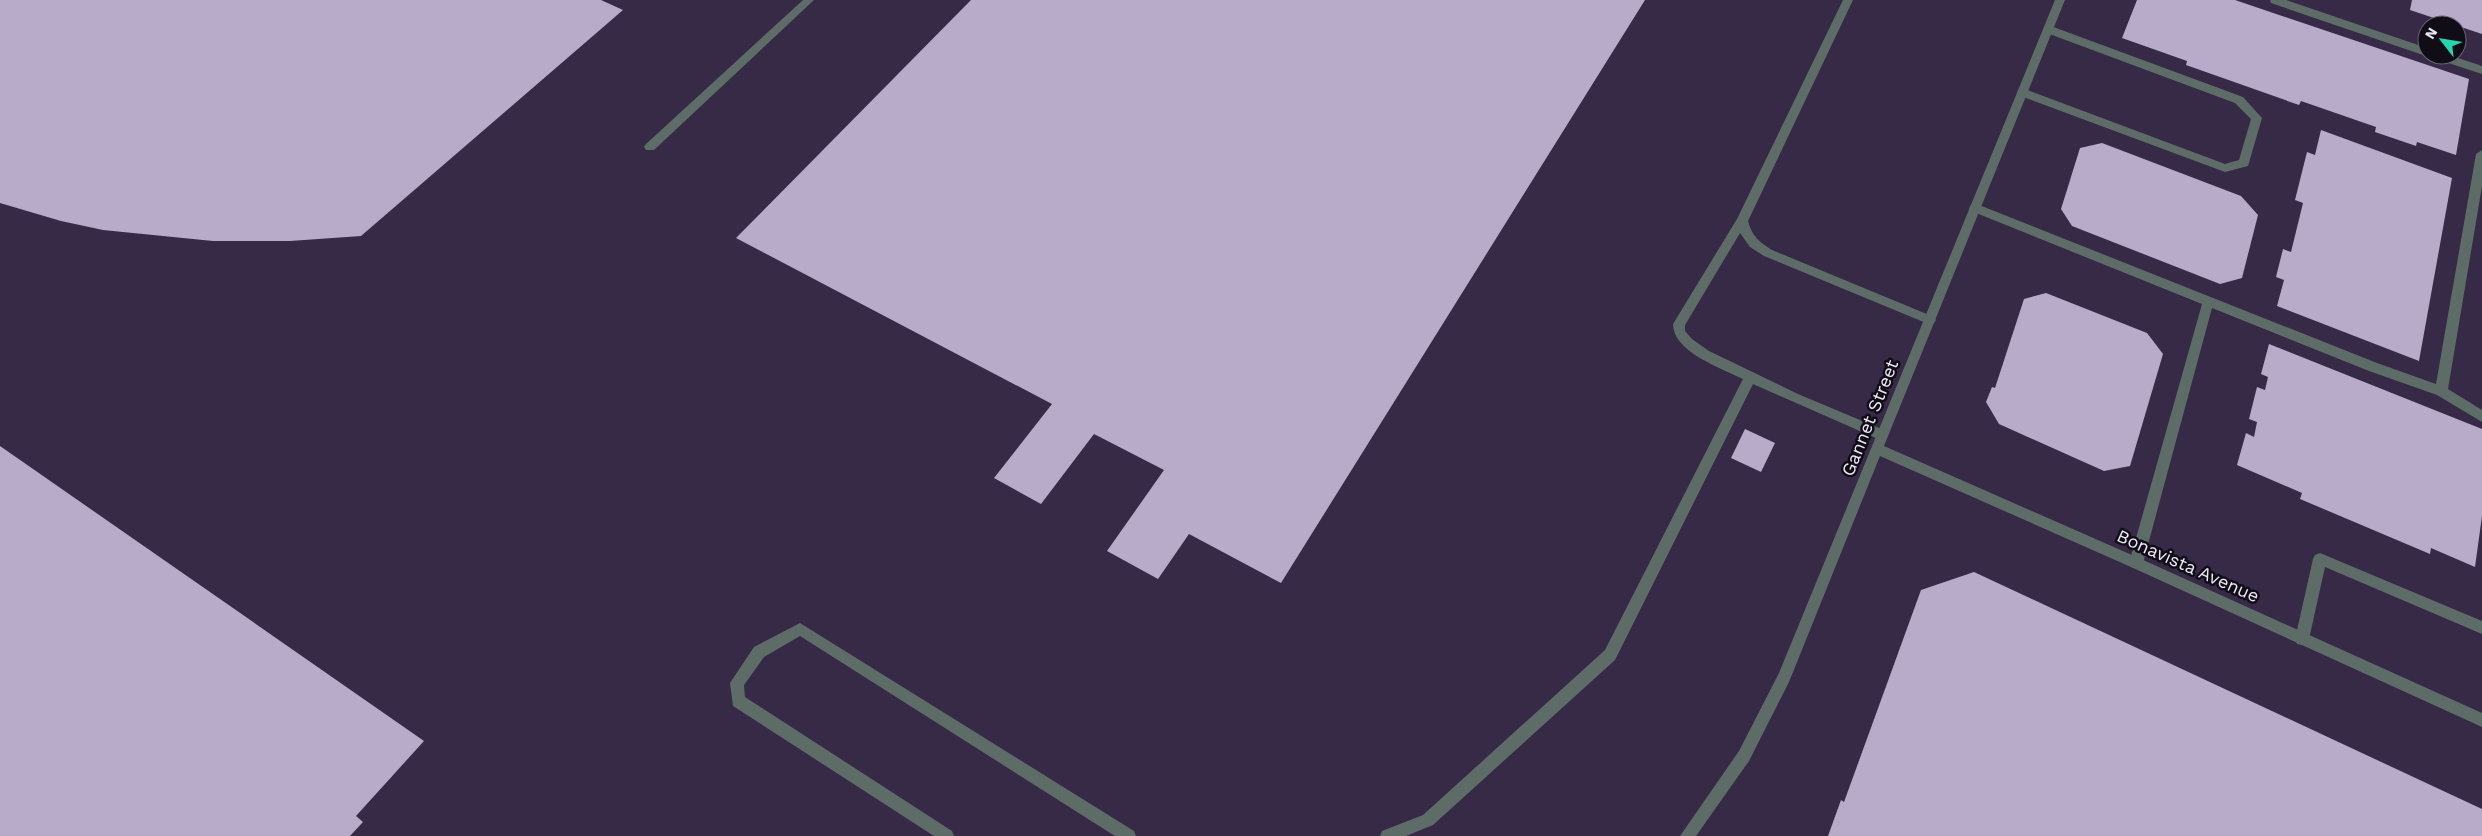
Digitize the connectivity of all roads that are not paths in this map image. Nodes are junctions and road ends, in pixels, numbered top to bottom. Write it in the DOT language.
graph roads {
  1 [pos="809,0"];
  2 [pos="1848,0"];
  3 [pos="2060,0"];
  4 [pos="2275,0"];
  5 [pos="2048,29"];
  6 [pos="2417,49"];
  7 [pos="2467,65"];
  8 [pos="2482,70"];
  9 [pos="2022,92"];
  10 [pos="650,147"];
  11 [pos="2482,154"];
  12 [pos="1975,208"];
  13 [pos="1742,221"];
  14 [pos="2208,302"];
  15 [pos="1930,320"];
  16 [pos="1750,377"];
  17 [pos="2441,390"];
  18 [pos="2482,417"];
  19 [pos="1882,436"];
  20 [pos="1877,449"];
  21 [pos="2136,563"];
  22 [pos="2482,628"];
  23 [pos="2302,638"];
  24 [pos="2482,717"];
  25 [pos="947,836"];
  26 [pos="1129,836"];
  27 [pos="1387,836"];
  28 [pos="1687,836"];
  1 -- 10 [label="street"];
  2 -- 13 [label="street"];
  3 -- 5 [label="street, Gannet Street"];
  4 -- 6 [label="street"];
  5 -- 9 [label="street, Gannet Street"];
  5 -- 9 [label="street"];
  7 -- 8 [label="street"];
  9 -- 12 [label="street, Gannet Street"];
  11 -- 17 [label="street"];
  12 -- 14 [label="street"];
  12 -- 15 [label="street, Gannet Street"];
  13 -- 15 [label="street"];
  13 -- 16 [label="street"];
  14 -- 17 [label="street"];
  14 -- 21 [label="street"];
  15 -- 19 [label="street, Gannet Street"];
  16 -- 19 [label="street"];
  16 -- 27 [label="street"];
  17 -- 18 [label="street"];
  19 -- 20 [label="street, Gannet Street"];
  20 -- 21 [label="street, Bonavista Avenue"];
  20 -- 28 [label="street, Gannet Street"];
  21 -- 23 [label="street, Bonavista Avenue"];
  22 -- 23 [label="street"];
  23 -- 24 [label="street, Bonavista Avenue"];
  25 -- 26 [label="street"];
}
